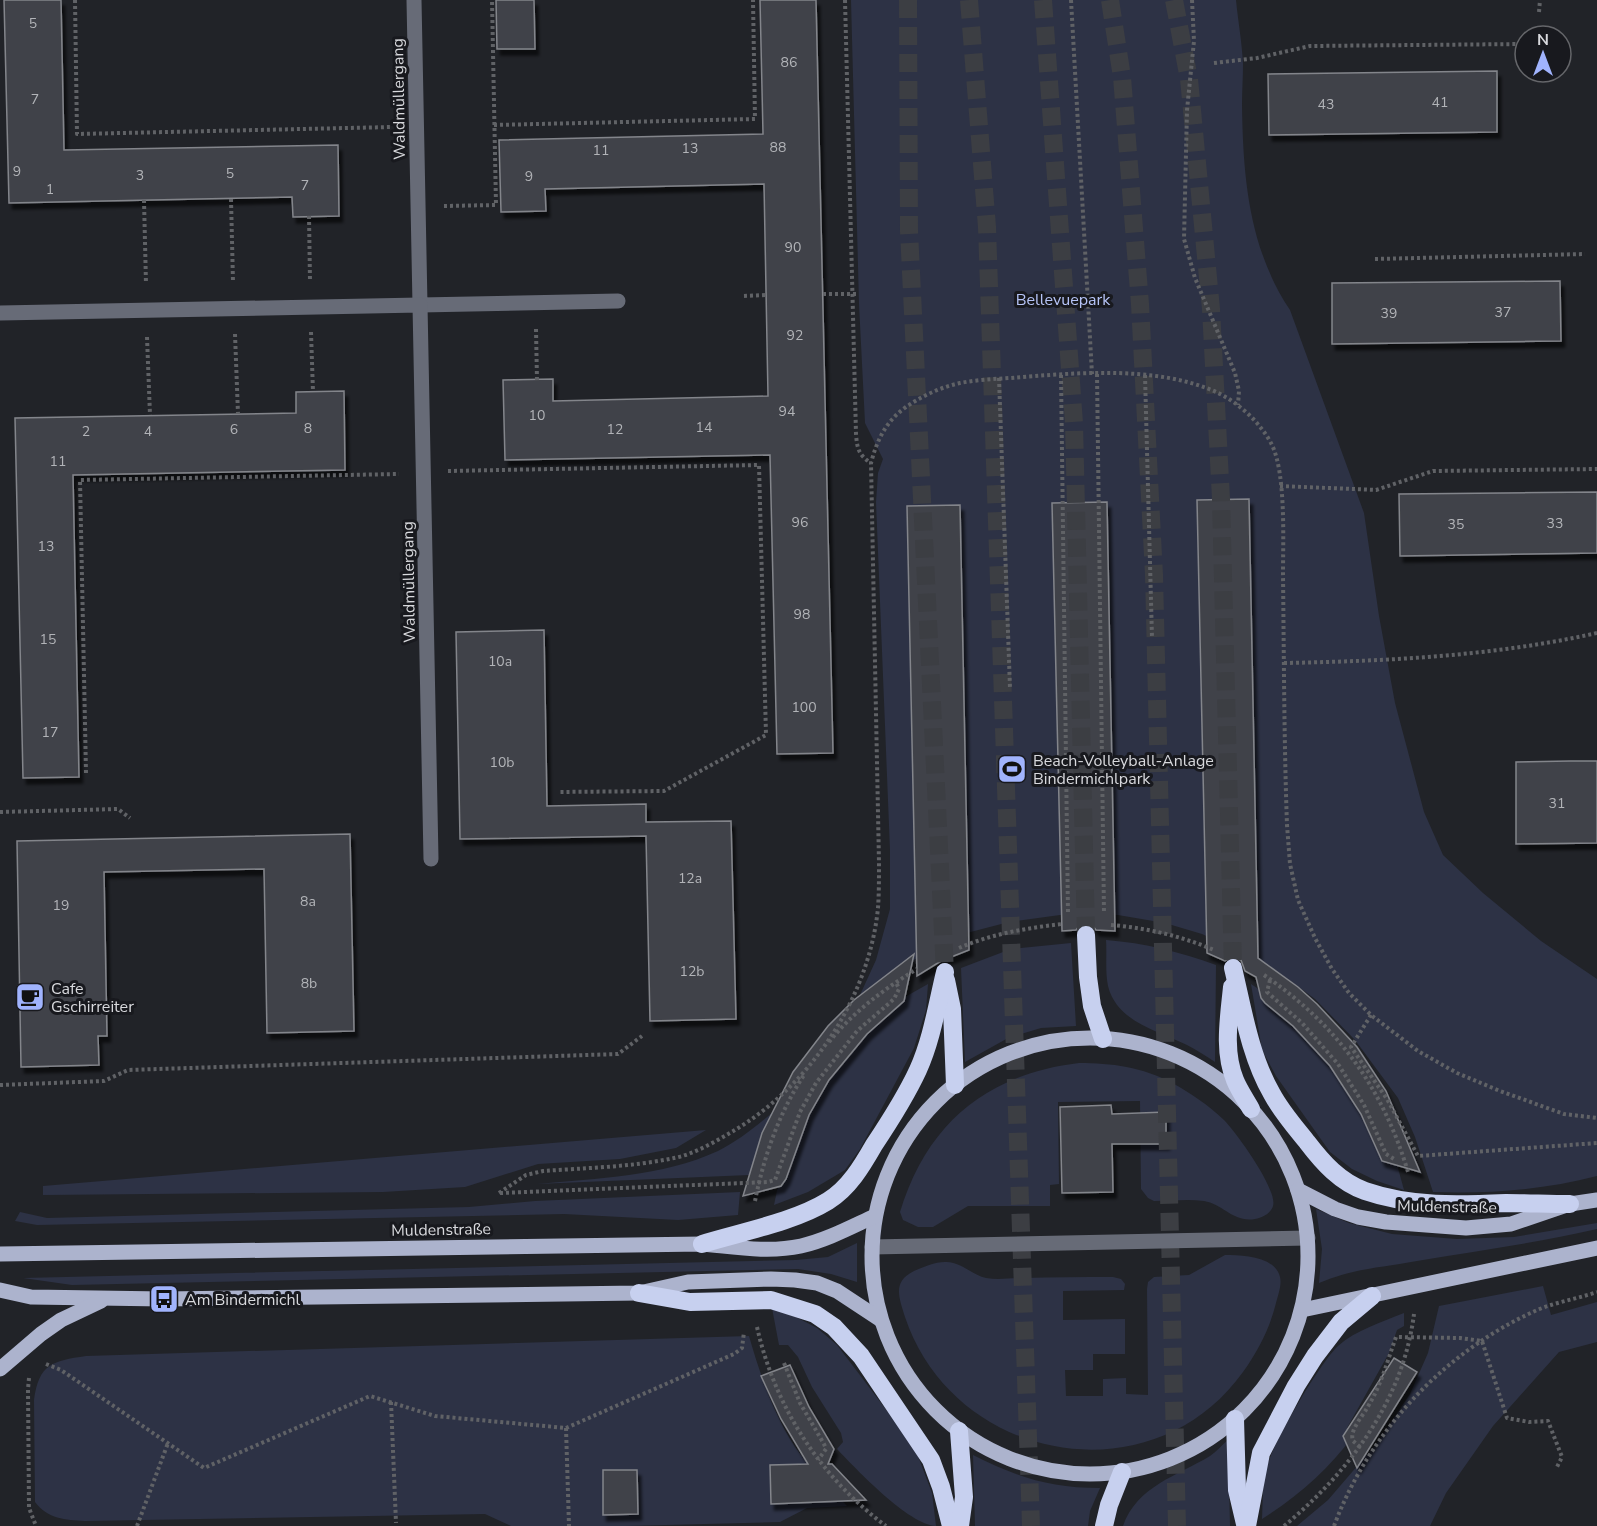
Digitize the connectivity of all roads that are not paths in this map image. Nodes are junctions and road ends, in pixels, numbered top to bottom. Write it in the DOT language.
graph roads {
  1 [pos="414,0"];
  2 [pos="618,301"];
  3 [pos="420,305"];
  4 [pos="0,313"];
  5 [pos="431,859"];
  6 [pos="1086,935"];
  7 [pos="1102,1039"];
  8 [pos="954,1085"];
  9 [pos="1251,1109"];
  10 [pos="1298,1190"];
  11 [pos="1597,1200"];
  12 [pos="1570,1204"];
  13 [pos="875,1216"];
  14 [pos="1308,1238"];
  15 [pos="702,1244"];
  16 [pos="872,1247"];
  17 [pos="1597,1248"];
  18 [pos="0,1254"];
  19 [pos="0,1290"];
  20 [pos="639,1293"];
  21 [pos="1372,1296"];
  22 [pos="105,1299"];
  23 [pos="1302,1310"];
  24 [pos="881,1320"];
  25 [pos="0,1369"];
  26 [pos="1236,1419"];
  27 [pos="959,1431"];
  28 [pos="1122,1472"];
  29 [pos="951,1526"];
  30 [pos="960,1526"];
  31 [pos="1104,1526"];
  32 [pos="1246,1526"];
  1 -- 3 [label="street, Waldmüllergang"];
  2 -- 3 [label="street"];
  3 -- 4 [label="street"];
  3 -- 5 [label="street, Waldmüllergang"];
  6 -- 7 [label="highway"];
  7 -- 8 [label="main road"];
  7 -- 9 [label="main road"];
  8 -- 13 [label="main road"];
  8 -- 15 [label="highway"];
  9 -- 10 [label="main road"];
  9 -- 12 [label="highway"];
  10 -- 12 [label="main road, Muldenstraße"];
  10 -- 14 [label="main road"];
  11 -- 12 [label="main road, Muldenstraße"];
  13 -- 15 [label="main road, Muldenstraße"];
  13 -- 16 [label="main road"];
  14 -- 16 [label="street"];
  14 -- 23 [label="main road"];
  15 -- 18 [label="main road, Muldenstraße"];
  16 -- 24 [label="main road"];
  17 -- 21 [label="main road"];
  19 -- 22 [label="main road"];
  20 -- 22 [label="main road"];
  20 -- 24 [label="main road"];
  20 -- 29 [label="highway"];
  21 -- 23 [label="main road"];
  21 -- 32 [label="highway"];
  22 -- 25 [label="main road"];
  23 -- 26 [label="main road"];
  24 -- 27 [label="main road"];
  26 -- 28 [label="main road"];
  26 -- 32 [label="highway"];
  27 -- 28 [label="main road"];
  27 -- 30 [label="highway"];
  28 -- 31 [label="highway"];
}
